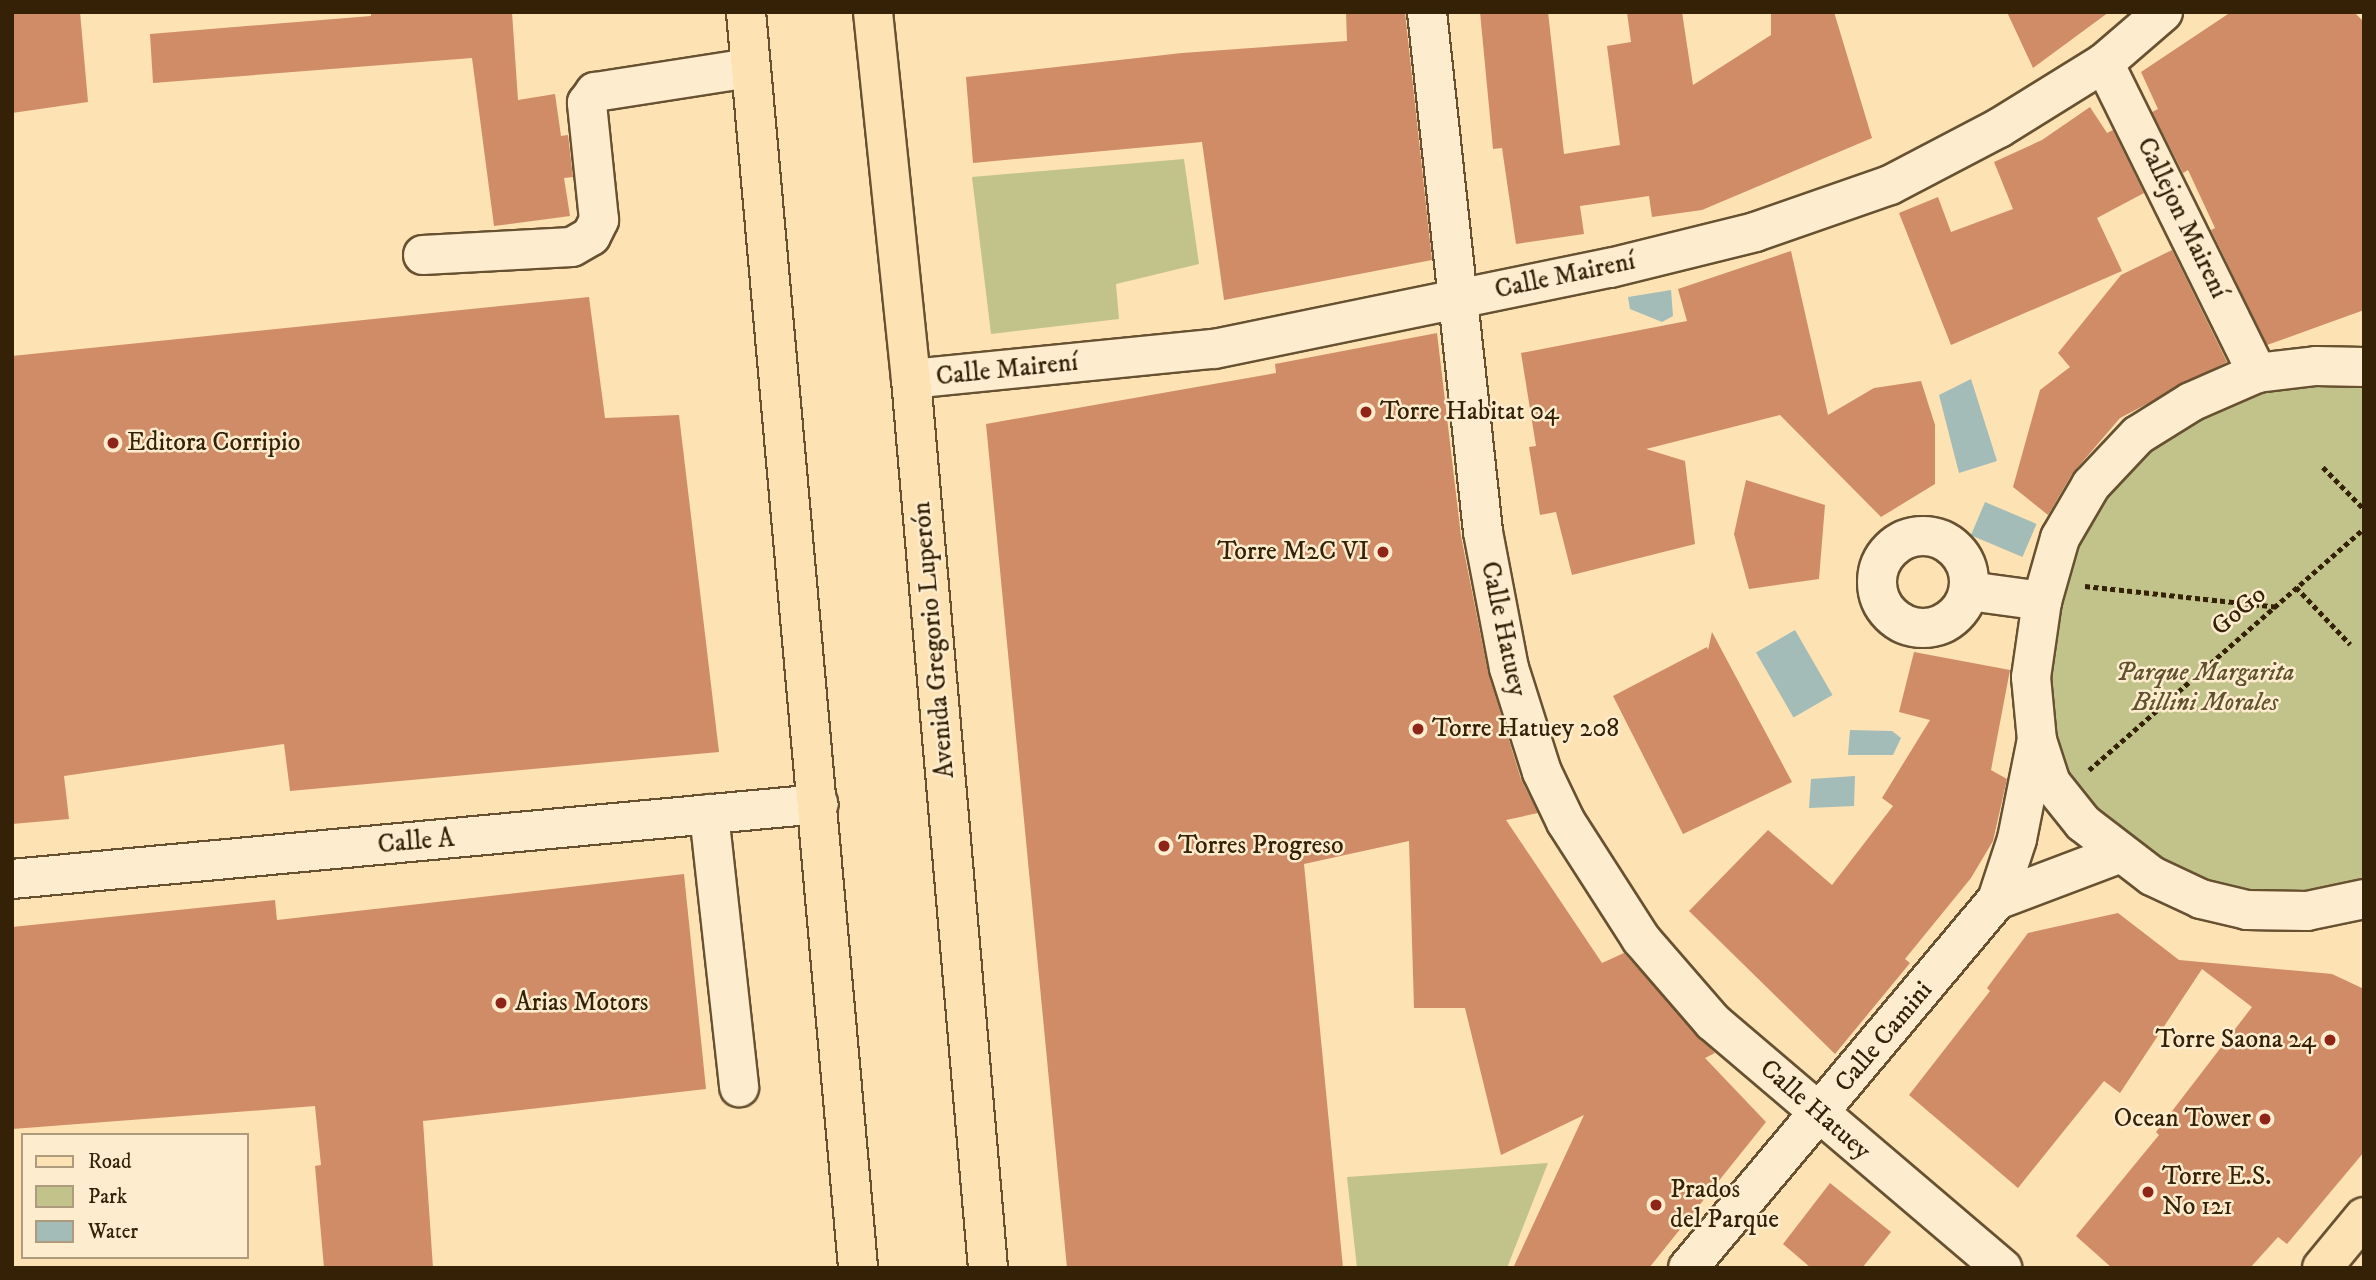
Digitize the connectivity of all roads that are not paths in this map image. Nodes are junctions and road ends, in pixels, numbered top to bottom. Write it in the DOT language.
graph roads {
  1 [pos="746,12"];
  2 [pos="873,12"];
  3 [pos="1427,12"];
  4 [pos="2163,12"];
  5 [pos="2104,63"];
  6 [pos="750,68"];
  7 [pos="423,255"];
  8 [pos="1458,298"];
  9 [pos="2364,367"];
  10 [pos="2258,373"];
  11 [pos="911,379"];
  12 [pos="1969,591"];
  13 [pos="2056,593"];
  14 [pos="2036,740"];
  15 [pos="819,804"];
  16 [pos="709,814"];
  17 [pos="2119,854"];
  18 [pos="12,879"];
  19 [pos="2364,899"];
  20 [pos="1997,900"];
  21 [pos="739,1087"];
  22 [pos="1819,1115"];
  23 [pos="2364,1217"];
  24 [pos="858,1268"];
  25 [pos="988,1268"];
  26 [pos="1688,1268"];
  27 [pos="2001,1268"];
  28 [pos="2322,1268"];
  1 -- 6 [label="main road"];
  2 -- 11 [label="main road, Avenida Gregorio Luperón"];
  3 -- 8 [label="street, Calle Hatuey"];
  4 -- 5 [label="street, Calle Mairení"];
  5 -- 8 [label="street, Calle Mairení"];
  5 -- 10 [label="street, Callejon Mairení"];
  6 -- 7 [label="street"];
  6 -- 15 [label="main road"];
  8 -- 11 [label="street, Calle Mairení"];
  8 -- 22 [label="street, Calle Hatuey"];
  9 -- 10 [label="street"];
  10 -- 13 [label="street"];
  11 -- 25 [label="main road, Avenida Gregorio Luperón"];
  12 -- 13 [label="street"];
  13 -- 14 [label="street"];
  14 -- 17 [label="street"];
  14 -- 20 [label="street, Calle Camini"];
  15 -- 16 [label="street, Calle A"];
  15 -- 24 [label="main road"];
  16 -- 18 [label="street, Calle A"];
  16 -- 21 [label="street"];
  17 -- 19 [label="street"];
  17 -- 20 [label="street, Calle Camini"];
  20 -- 22 [label="street, Calle Camini"];
  22 -- 26 [label="street, Calle Camini"];
  22 -- 27 [label="street, Calle Hatuey"];
  23 -- 28 [label="main road"];
}
